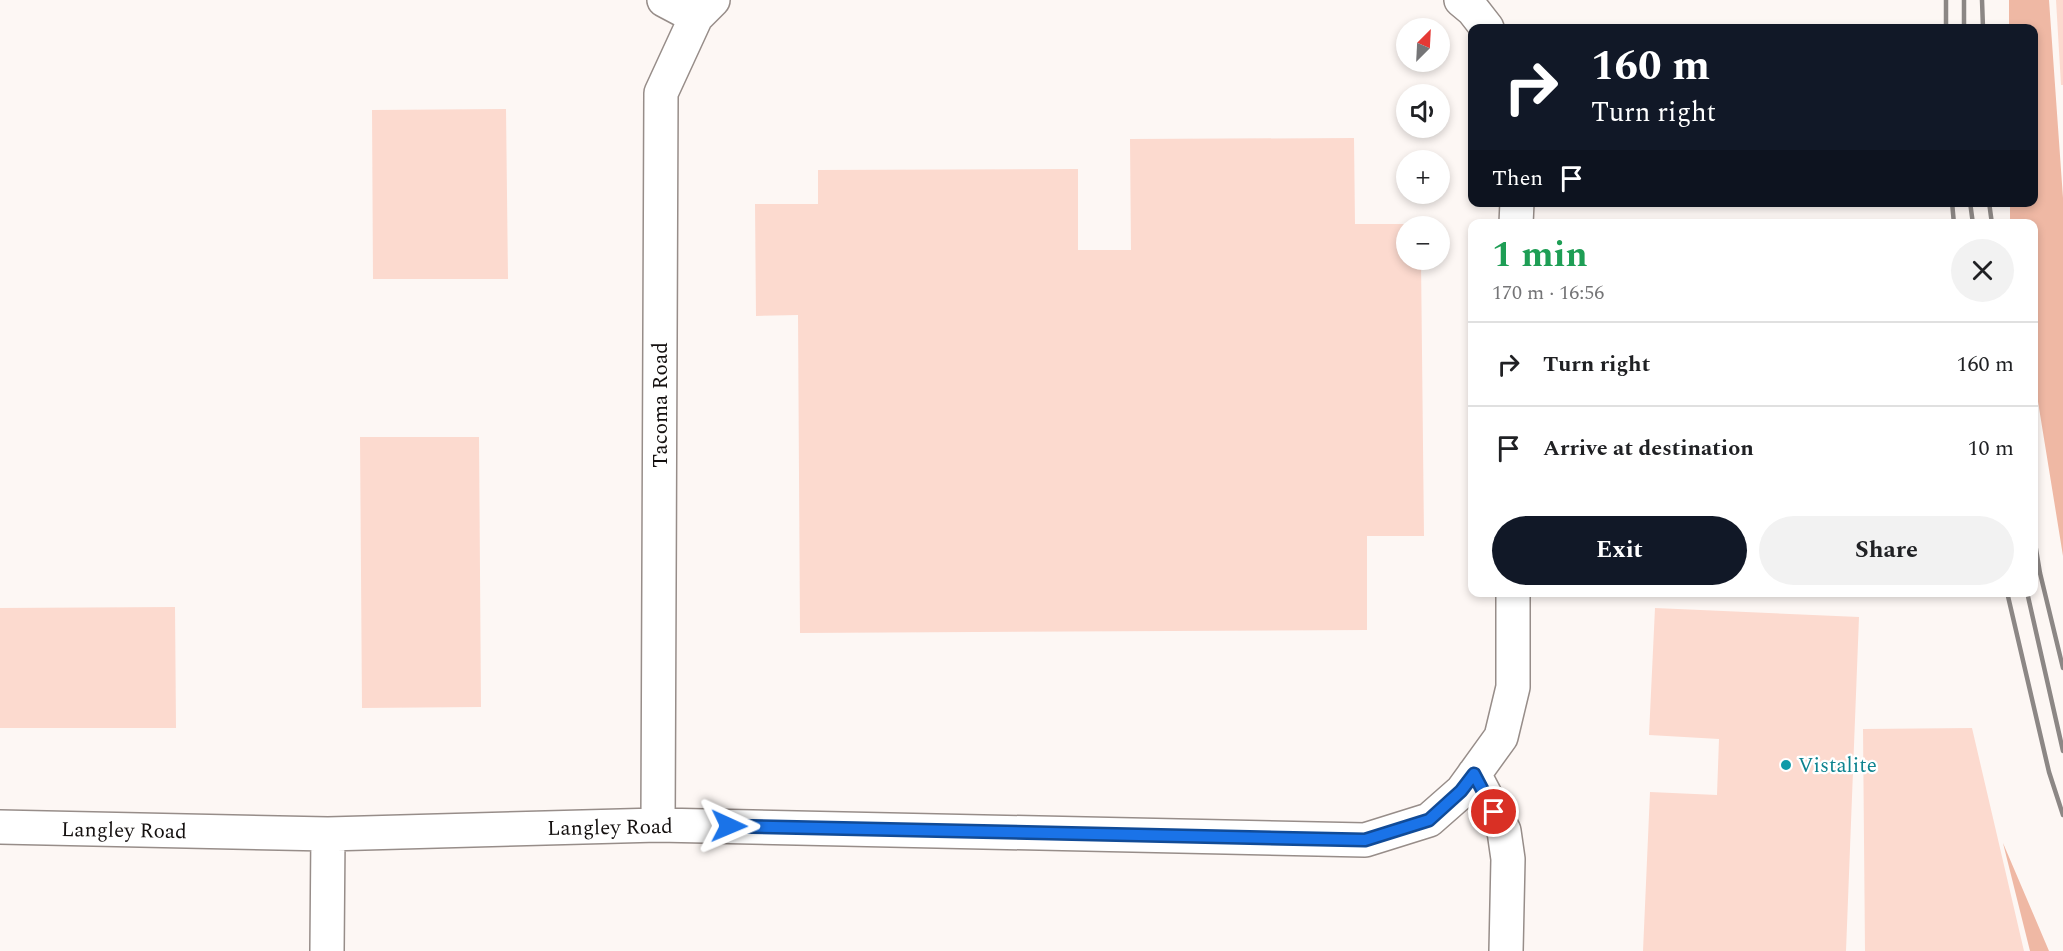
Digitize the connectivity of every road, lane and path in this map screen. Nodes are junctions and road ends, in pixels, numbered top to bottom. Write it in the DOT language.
graph roads {
  1 [pos="664,0"];
  2 [pos="704,8"];
  3 [pos="1513,597"];
  4 [pos="1474,774"];
  5 [pos="658,825"];
  6 [pos="0,827"];
  7 [pos="328,834"];
  8 [pos="327,951"];
  9 [pos="1506,951"];
  1 -- 2 [label="street"];
  2 -- 5 [label="street, Tacoma Road"];
  3 -- 4 [label="street, Langley Road"];
  4 -- 5 [label="street, Langley Road"];
  4 -- 9 [label="street"];
  5 -- 7 [label="street, Langley Road"];
  6 -- 7 [label="street, Langley Road"];
  7 -- 8 [label="street"];
}
